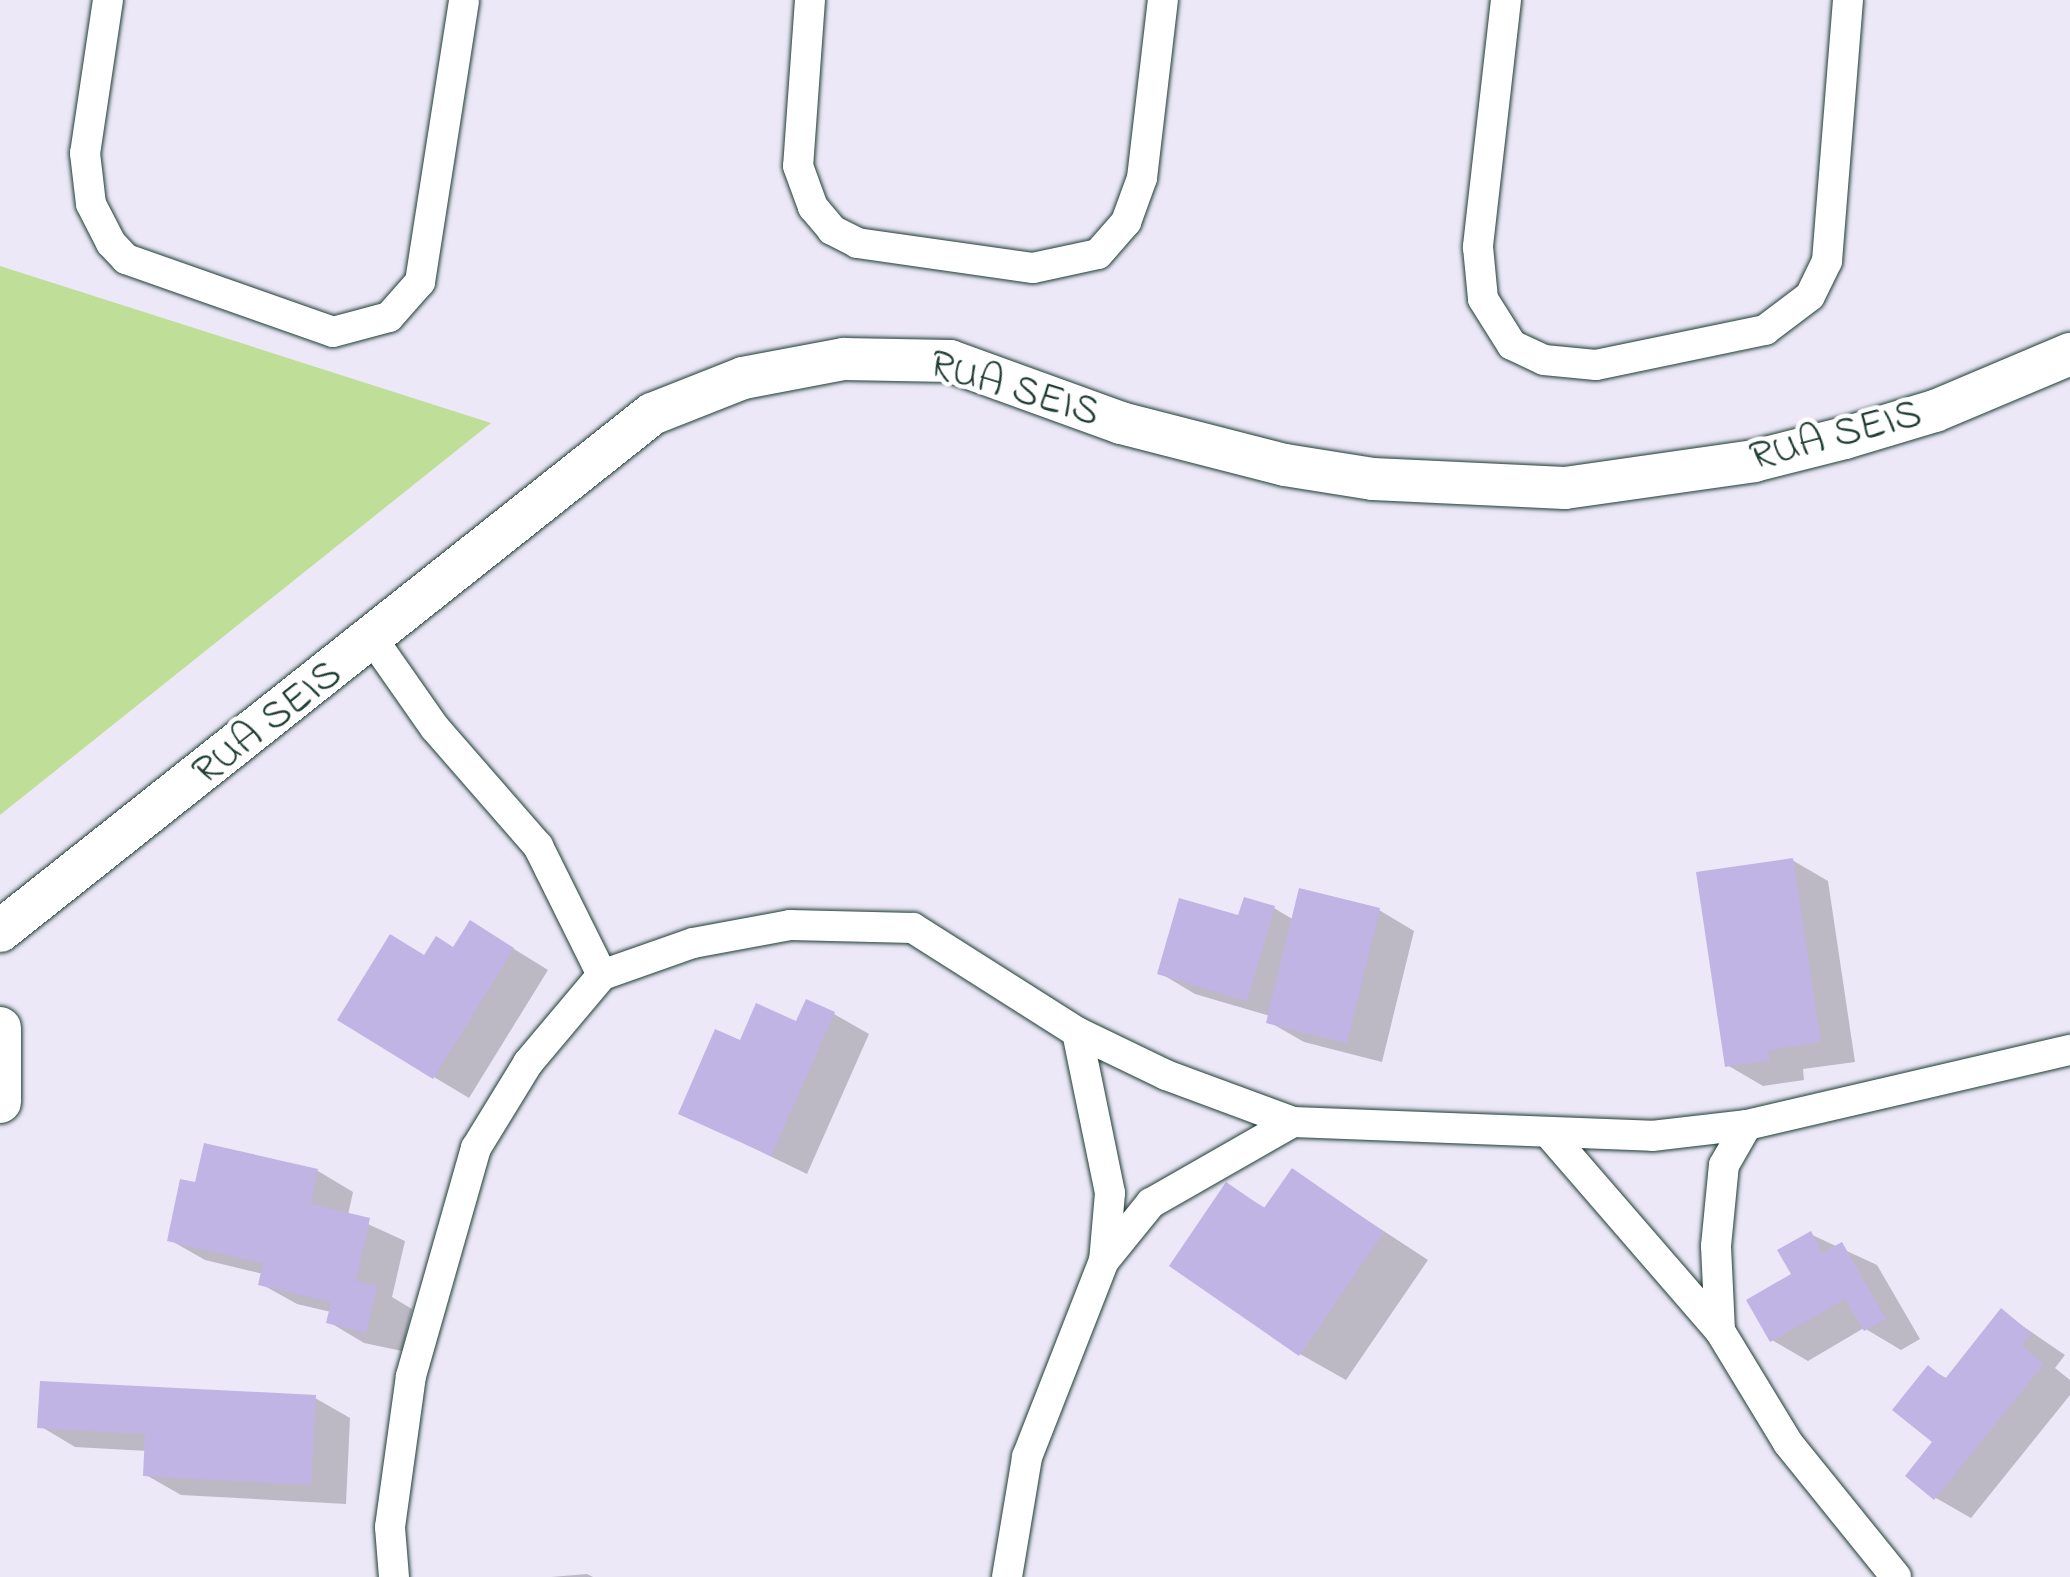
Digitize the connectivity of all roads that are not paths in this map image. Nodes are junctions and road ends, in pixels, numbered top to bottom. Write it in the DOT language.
graph roads {
  1 [pos="108,0"];
  2 [pos="464,0"];
  3 [pos="810,0"];
  4 [pos="1163,0"];
  5 [pos="1506,0"];
  6 [pos="1848,0"];
  7 [pos="2070,354"];
  8 [pos="374,640"];
  9 [pos="0,931"];
  10 [pos="602,975"];
  11 [pos="0,1028"];
  12 [pos="1077,1032"];
  13 [pos="2070,1050"];
  14 [pos="0,1102"];
  15 [pos="1293,1122"];
  16 [pos="1747,1125"];
  17 [pos="1552,1137"];
  18 [pos="1104,1261"];
  19 [pos="1720,1331"];
  20 [pos="394,1577"];
  21 [pos="1008,1577"];
  22 [pos="1896,1577"];
  1 -- 2 [label="street"];
  3 -- 4 [label="street"];
  5 -- 6 [label="street"];
  7 -- 8 [label="street, RUA SEIS"];
  8 -- 9 [label="street, RUA SEIS"];
  8 -- 10 [label="street"];
  10 -- 12 [label="street"];
  10 -- 20 [label="street"];
  11 -- 14 [label="street"];
  12 -- 15 [label="street"];
  12 -- 18 [label="street"];
  13 -- 16 [label="street"];
  15 -- 17 [label="street"];
  15 -- 18 [label="street"];
  16 -- 17 [label="street"];
  16 -- 19 [label="street"];
  17 -- 19 [label="street"];
  18 -- 21 [label="street"];
  19 -- 22 [label="street"];
}
